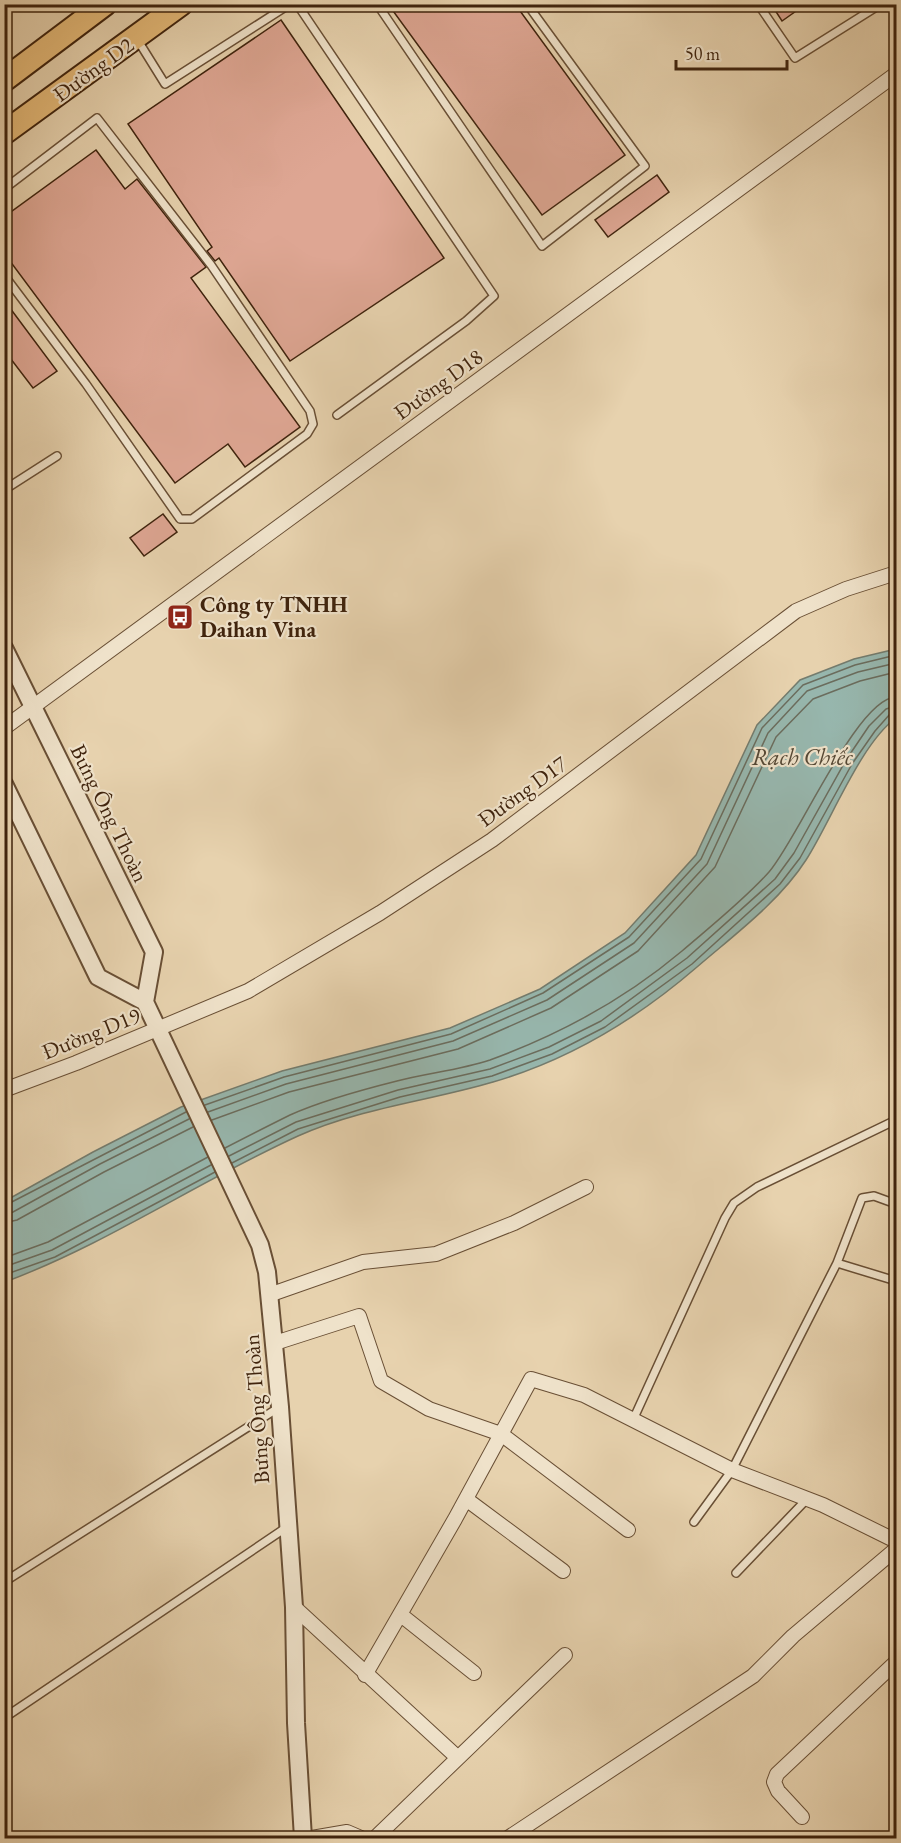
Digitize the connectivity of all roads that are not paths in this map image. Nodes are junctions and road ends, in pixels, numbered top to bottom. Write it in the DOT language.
graph roads {
  1 [pos="90,4"];
  2 [pos="105,4"];
  3 [pos="181,4"];
  4 [pos="290,4"];
  5 [pos="297,4"];
  6 [pos="377,4"];
  7 [pos="527,4"];
  8 [pos="758,4"];
  9 [pos="881,4"];
  10 [pos="136,37"];
  11 [pos="4,73"];
  12 [pos="897,74"];
  13 [pos="4,80"];
  14 [pos="4,133"];
  15 [pos="4,189"];
  16 [pos="4,274"];
  17 [pos="337,415"];
  18 [pos="57,456"];
  19 [pos="4,490"];
  20 [pos="897,573"];
  21 [pos="4,648"];
  22 [pos="33,708"];
  23 [pos="4,728"];
  24 [pos="4,784"];
  25 [pos="145,1002"];
  26 [pos="159,1028"];
  27 [pos="4,1090"];
  28 [pos="897,1120"];
  29 [pos="586,1187"];
  30 [pos="897,1203"];
  31 [pos="837,1263"];
  32 [pos="897,1281"];
  33 [pos="269,1295"];
  34 [pos="275,1343"];
  35 [pos="280,1407"];
  36 [pos="633,1420"];
  37 [pos="501,1434"];
  38 [pos="732,1470"];
  39 [pos="807,1499"];
  40 [pos="466,1500"];
  41 [pos="694,1522"];
  42 [pos="287,1527"];
  43 [pos="628,1530"];
  44 [pos="897,1541"];
  45 [pos="897,1549"];
  46 [pos="563,1571"];
  47 [pos="736,1573"];
  48 [pos="4,1582"];
  49 [pos="294,1607"];
  50 [pos="401,1616"];
  51 [pos="565,1655"];
  52 [pos="897,1662"];
  53 [pos="474,1673"];
  54 [pos="365,1675"];
  55 [pos="4,1718"];
  56 [pos="458,1758"];
  57 [pos="802,1817"];
  58 [pos="303,1839"];
  59 [pos="312,1839"];
  60 [pos="362,1839"];
  61 [pos="375,1839"];
  62 [pos="508,1839"];
  1 -- 11 [label="main road"];
  2 -- 13 [label="main road, Đường D2"];
  3 -- 10 [label="main road, Đường D2"];
  4 -- 10 [label="lane"];
  5 -- 17 [label="lane"];
  6 -- 7 [label="lane"];
  8 -- 9 [label="lane"];
  10 -- 14 [label="main road, Đường D2"];
  12 -- 22 [label="street, Đường D18"];
  15 -- 16 [label="lane"];
  18 -- 19 [label="lane"];
  20 -- 26 [label="street, Đường D17"];
  21 -- 22 [label="street, Bưng Ông Thoàn"];
  22 -- 23 [label="street, Đường D18"];
  22 -- 25 [label="street, Bưng Ông Thoàn"];
  24 -- 25 [label="street"];
  25 -- 26 [label="street, Bưng Ông Thoàn"];
  26 -- 27 [label="street, Đường D19"];
  26 -- 33 [label="street, Bưng Ông Thoàn"];
  28 -- 36 [label="lane"];
  29 -- 33 [label="street"];
  30 -- 31 [label="lane"];
  31 -- 32 [label="lane"];
  31 -- 38 [label="lane"];
  33 -- 34 [label="street, Bưng Ông Thoàn"];
  34 -- 35 [label="street, Bưng Ông Thoàn"];
  34 -- 37 [label="street"];
  35 -- 42 [label="street, Bưng Ông Thoàn"];
  35 -- 48 [label="lane"];
  36 -- 37 [label="street"];
  36 -- 38 [label="street"];
  37 -- 40 [label="street"];
  37 -- 43 [label="street"];
  38 -- 39 [label="street"];
  38 -- 41 [label="lane"];
  39 -- 44 [label="street"];
  39 -- 47 [label="lane"];
  40 -- 46 [label="street"];
  40 -- 50 [label="street"];
  42 -- 49 [label="street, Bưng Ông Thoàn"];
  42 -- 55 [label="lane"];
  45 -- 62 [label="street"];
  49 -- 54 [label="street"];
  49 -- 58 [label="street, Bưng Ông Thoàn"];
  50 -- 53 [label="street"];
  50 -- 54 [label="street"];
  51 -- 56 [label="street"];
  52 -- 57 [label="street"];
  54 -- 56 [label="street"];
  56 -- 61 [label="street"];
  59 -- 60 [label="street"];
}
